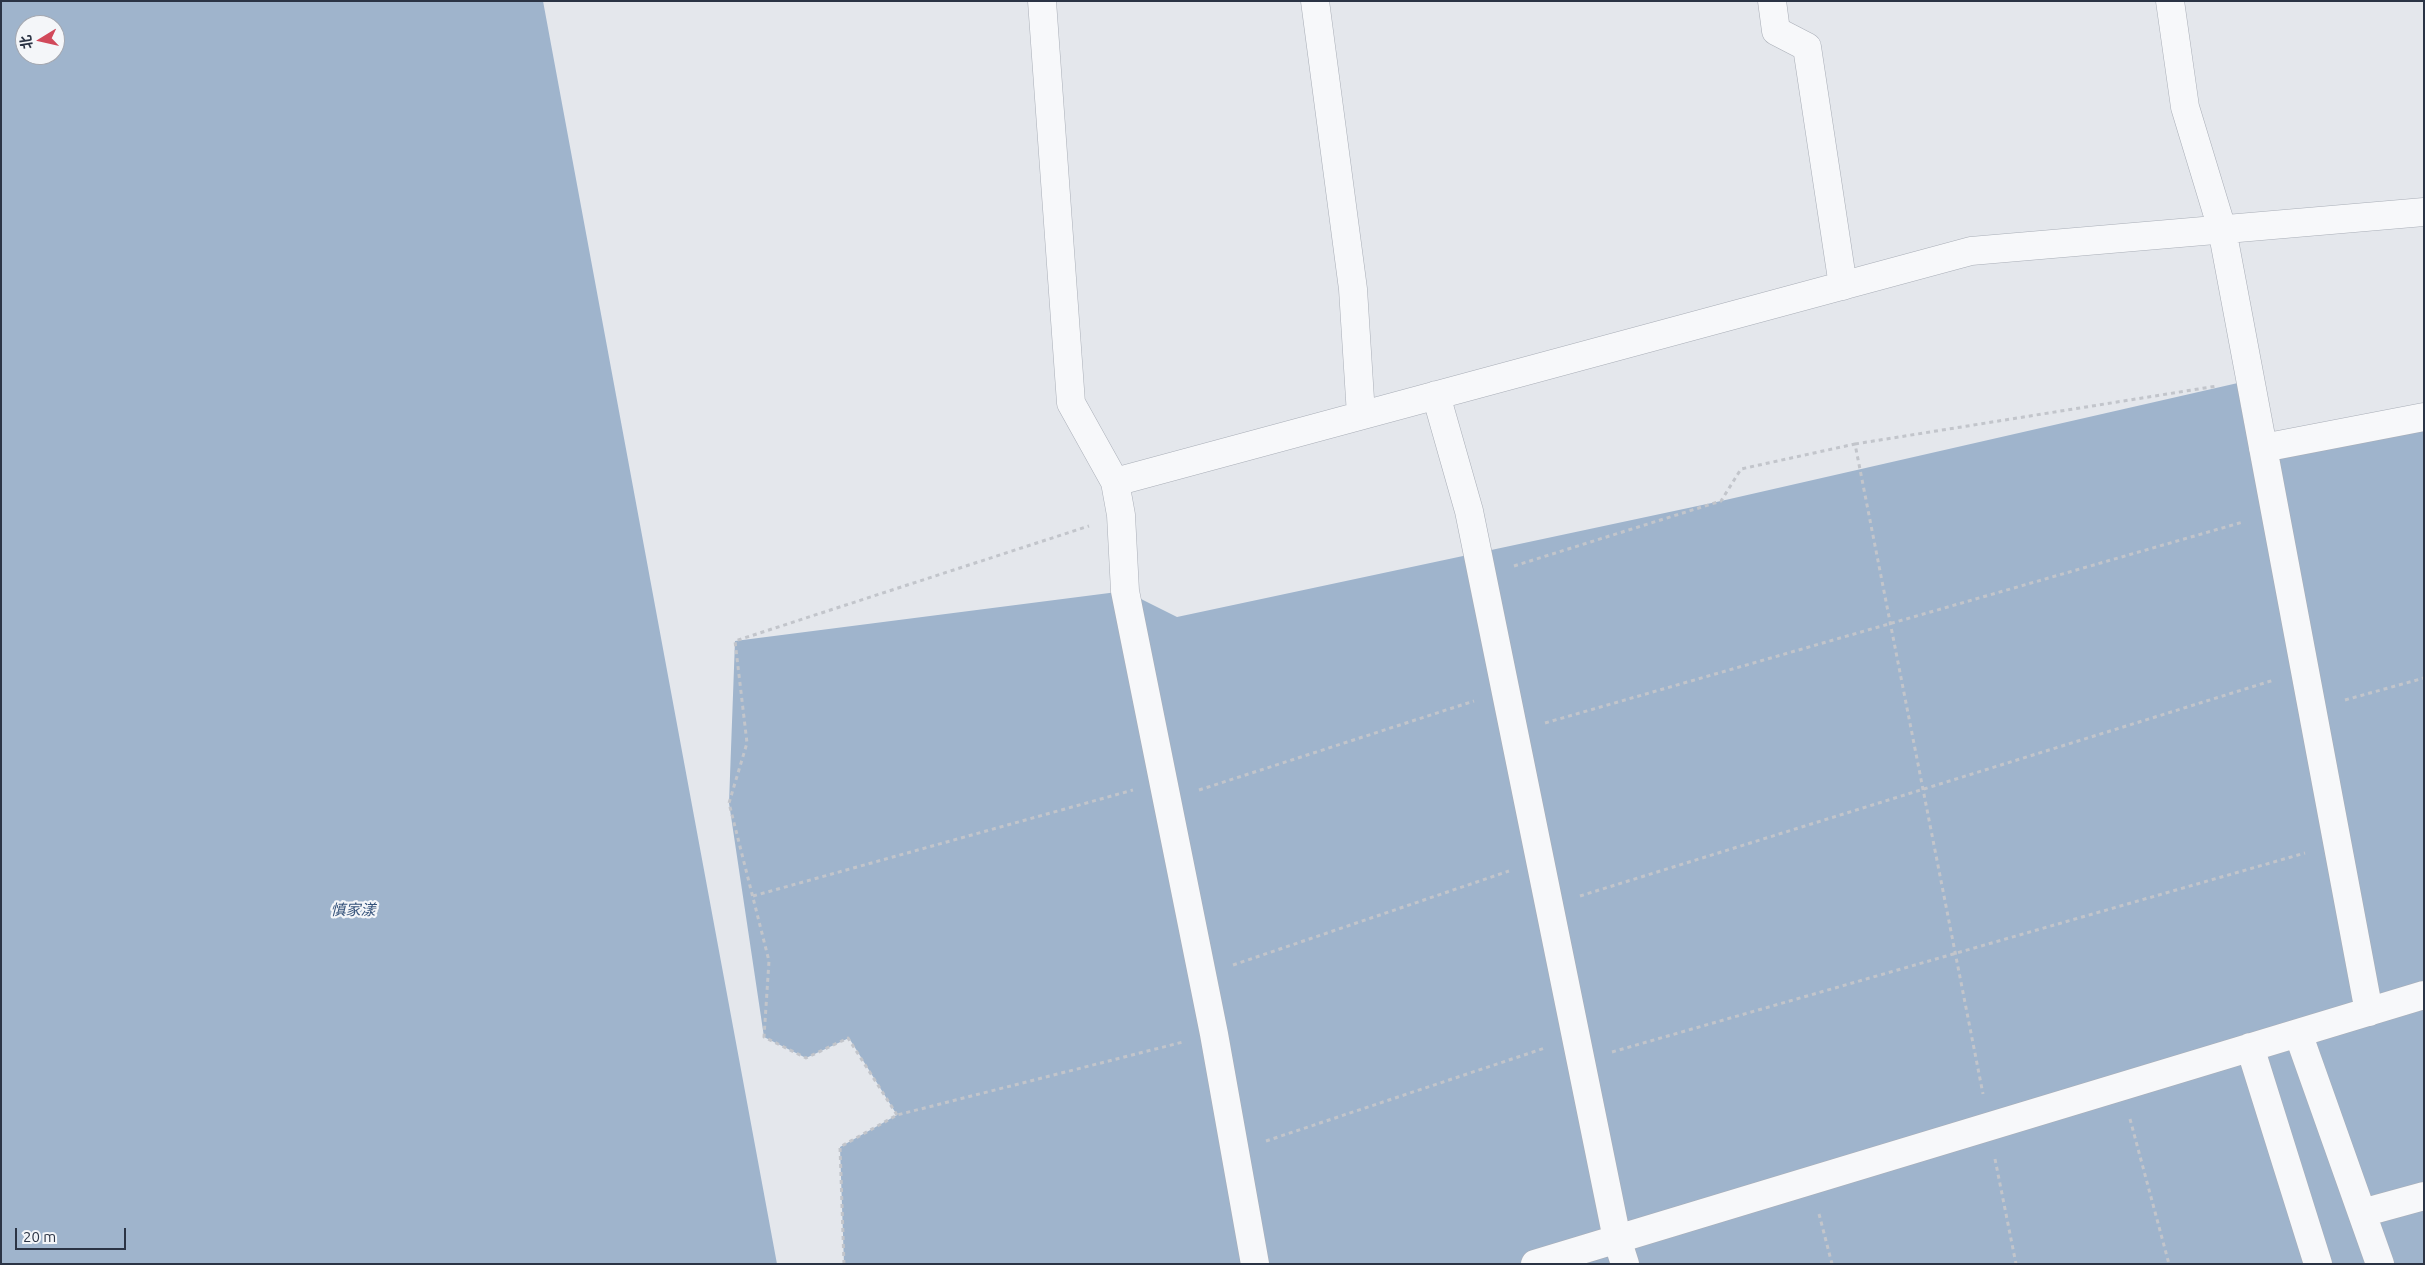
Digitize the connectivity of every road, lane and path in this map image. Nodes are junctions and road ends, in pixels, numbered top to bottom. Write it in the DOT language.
graph roads {
  1 [pos="1042,1"];
  2 [pos="1315,1"];
  3 [pos="1772,1"];
  4 [pos="2170,1"];
  5 [pos="2424,212"];
  6 [pos="2222,229"];
  7 [pos="1843,286"];
  8 [pos="2251,380"];
  9 [pos="1436,395"];
  10 [pos="1361,415"];
  11 [pos="2424,417"];
  12 [pos="1855,444"];
  13 [pos="2263,448"];
  14 [pos="1115,482"];
  15 [pos="2275,513"];
  16 [pos="1121,515"];
  17 [pos="1482,576"];
  18 [pos="1891,624"];
  19 [pos="2305,670"];
  20 [pos="2424,678"];
  21 [pos="1505,691"];
  22 [pos="2312,709"];
  23 [pos="1514,732"];
  24 [pos="1923,789"];
  25 [pos="1166,791"];
  26 [pos="2337,844"];
  27 [pos="1540,861"];
  28 [pos="753,896"];
  29 [pos="1549,905"];
  30 [pos="1955,953"];
  31 [pos="1202,976"];
  32 [pos="2424,995"];
  33 [pos="2369,1012"];
  34 [pos="2298,1033"];
  35 [pos="1214,1034"];
  36 [pos="2250,1047"];
  37 [pos="1578,1049"];
  38 [pos="2121,1087"];
  39 [pos="897,1115"];
  40 [pos="1989,1126"];
  41 [pos="1235,1151"];
  42 [pos="1811,1180"];
  43 [pos="2424,1196"];
  44 [pos="2362,1213"];
  45 [pos="1621,1251"];
  46 [pos="844,1264"];
  47 [pos="1255,1264"];
  48 [pos="1535,1264"];
  49 [pos="1832,1264"];
  50 [pos="2016,1264"];
  51 [pos="2169,1264"];
  52 [pos="2318,1264"];
  53 [pos="2380,1264"];
  1 -- 14 [label="street"];
  2 -- 10 [label="street"];
  3 -- 7 [label="street"];
  4 -- 6 [label="street"];
  5 -- 6 [label="street"];
  6 -- 7 [label="street"];
  6 -- 8 [label="street"];
  7 -- 9 [label="street"];
  8 -- 12 [label="path"];
  8 -- 13 [label="street"];
  9 -- 10 [label="street"];
  9 -- 17 [label="street"];
  10 -- 14 [label="street"];
  11 -- 13 [label="street"];
  12 -- 17 [label="path"];
  12 -- 18 [label="path"];
  13 -- 15 [label="street"];
  14 -- 16 [label="street"];
  15 -- 18 [label="path"];
  15 -- 19 [label="street"];
  16 -- 25 [label="street"];
  16 -- 28 [label="path"];
  17 -- 21 [label="street"];
  18 -- 23 [label="path"];
  18 -- 24 [label="path"];
  19 -- 22 [label="street"];
  19 -- 24 [label="path"];
  20 -- 22 [label="path"];
  21 -- 23 [label="street"];
  21 -- 25 [label="path"];
  22 -- 26 [label="street"];
  23 -- 27 [label="street"];
  24 -- 29 [label="path"];
  24 -- 30 [label="path"];
  25 -- 28 [label="path"];
  25 -- 31 [label="street"];
  26 -- 30 [label="path"];
  26 -- 33 [label="street"];
  27 -- 29 [label="street"];
  27 -- 31 [label="path"];
  28 -- 39 [label="path"];
  29 -- 37 [label="street"];
  30 -- 37 [label="path"];
  30 -- 40 [label="path"];
  31 -- 35 [label="street"];
  32 -- 33 [label="street"];
  33 -- 34 [label="street"];
  34 -- 36 [label="street"];
  34 -- 44 [label="street"];
  35 -- 39 [label="path"];
  35 -- 41 [label="street"];
  36 -- 38 [label="street"];
  36 -- 52 [label="street"];
  37 -- 41 [label="path"];
  37 -- 45 [label="street"];
  38 -- 40 [label="street"];
  38 -- 51 [label="path"];
  39 -- 46 [label="path"];
  40 -- 42 [label="street"];
  40 -- 50 [label="path"];
  41 -- 47 [label="street"];
  42 -- 45 [label="street"];
  42 -- 49 [label="path"];
  43 -- 44 [label="street"];
  44 -- 53 [label="street"];
  45 -- 48 [label="street"];
}
